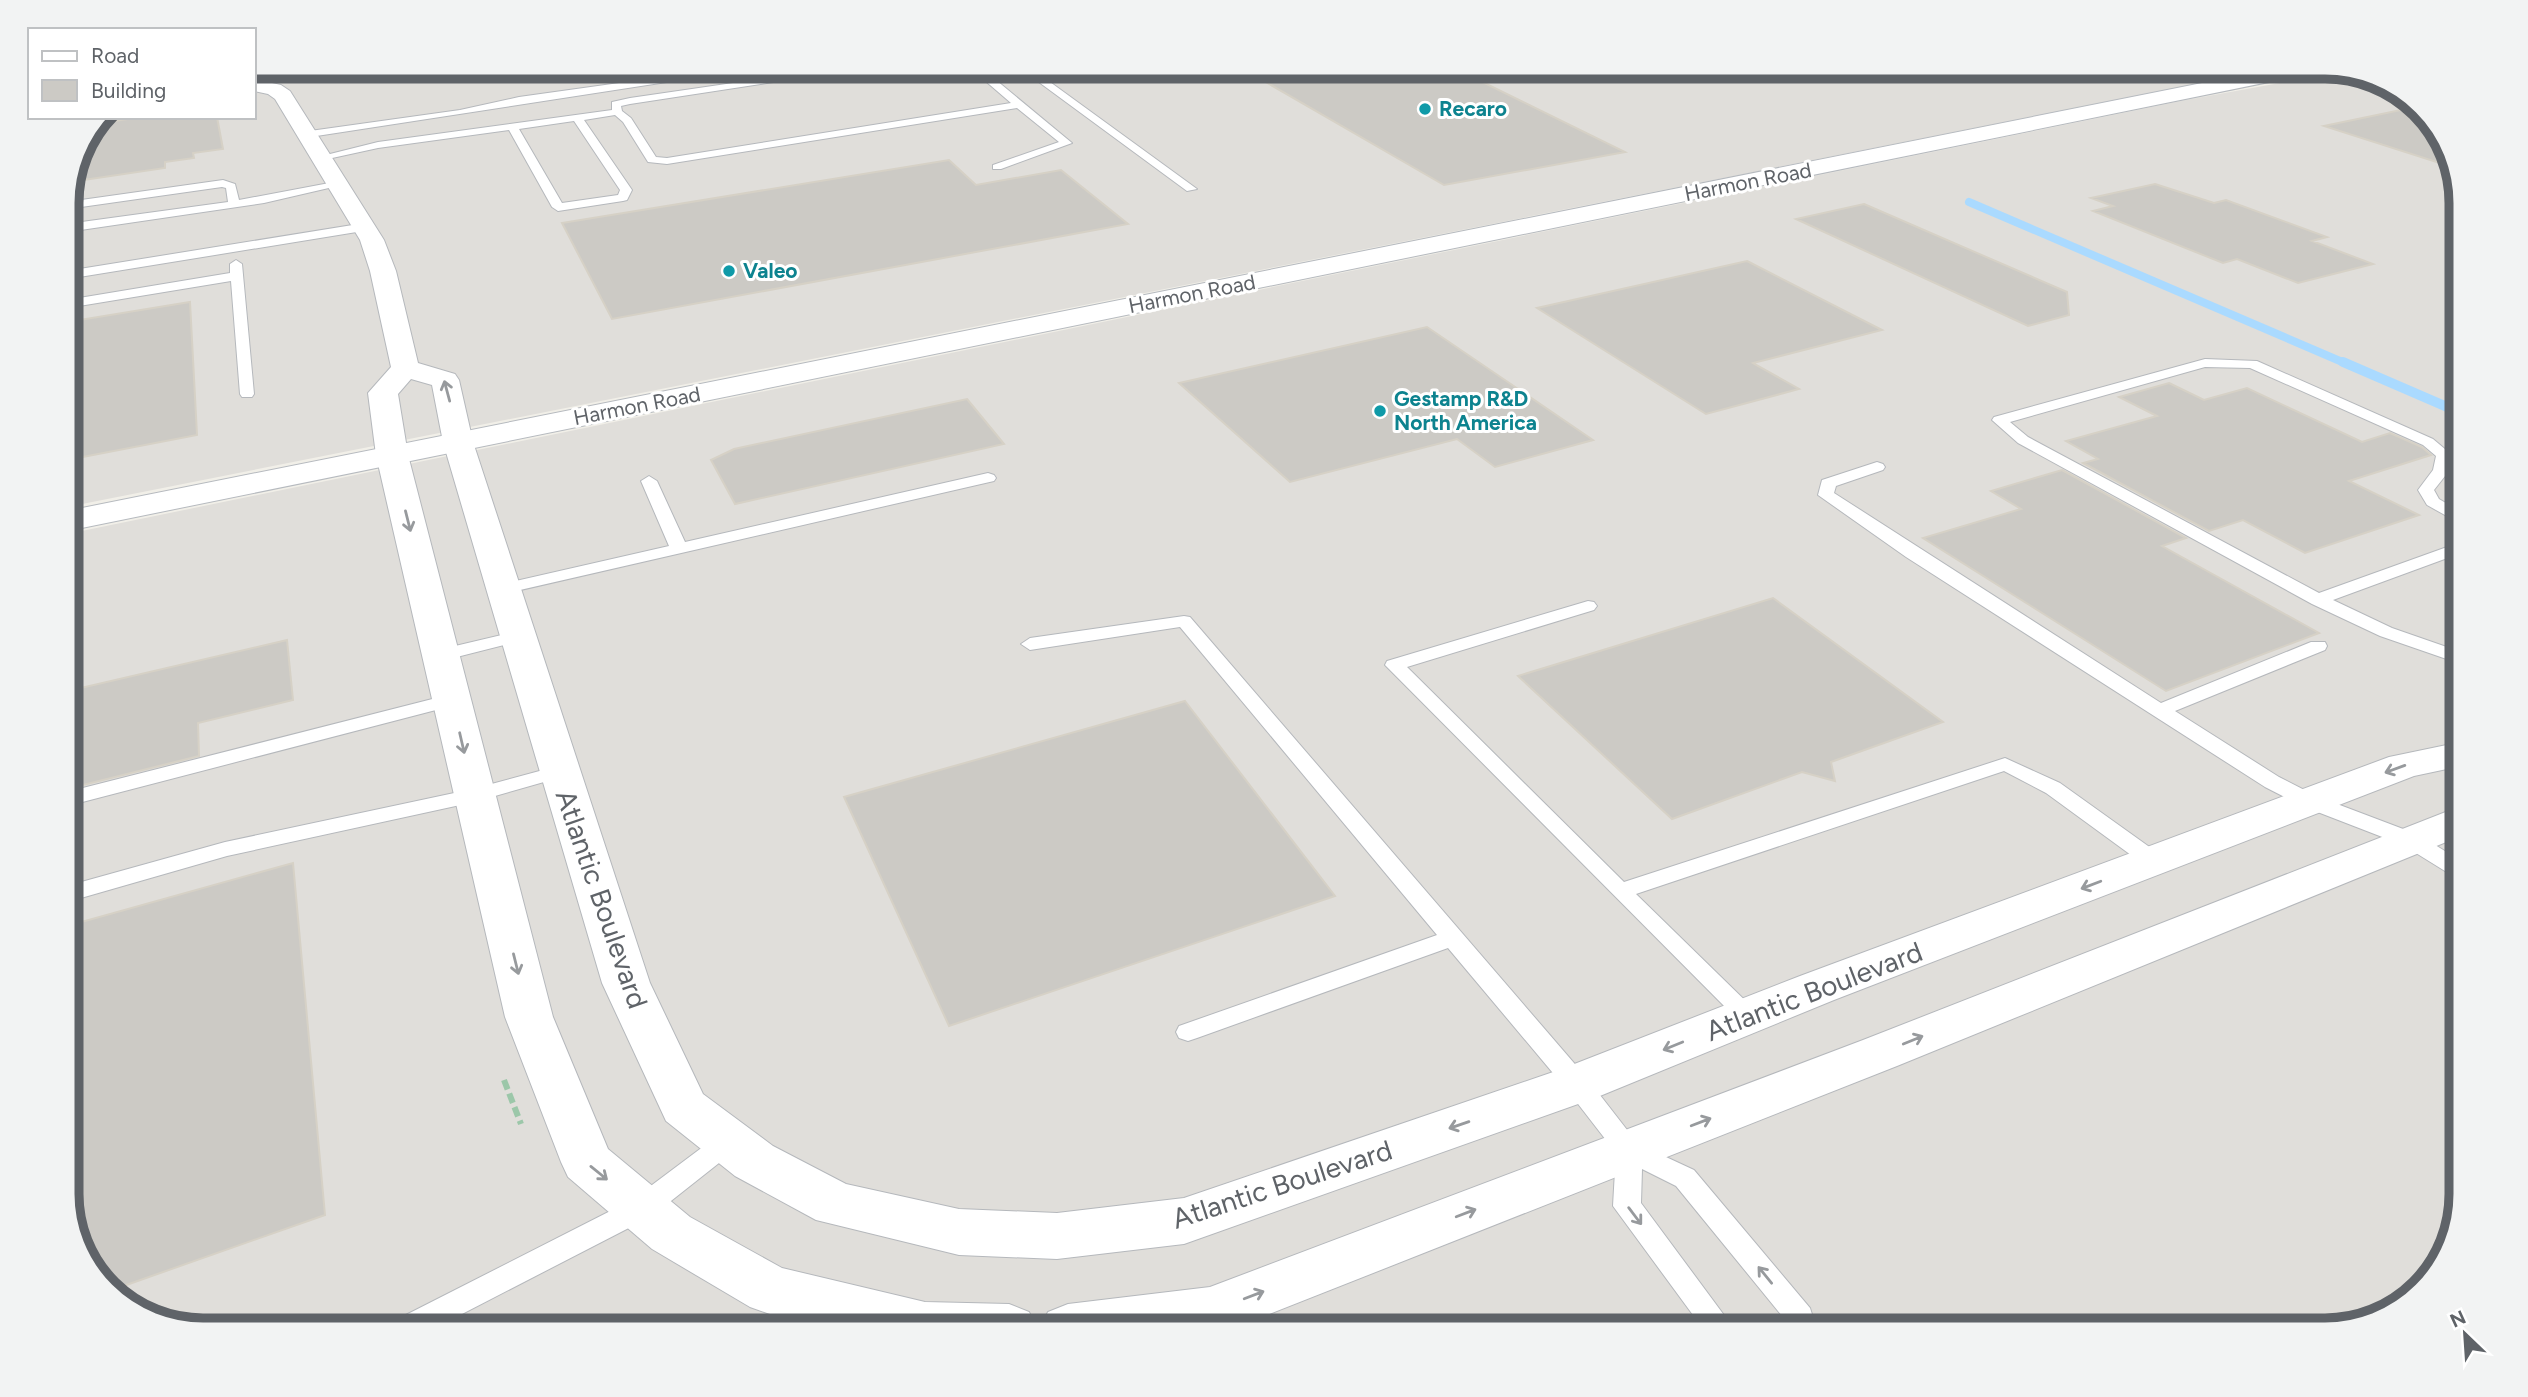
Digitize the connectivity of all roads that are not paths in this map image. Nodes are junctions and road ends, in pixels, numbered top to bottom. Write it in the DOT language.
graph roads {
  1 [pos="657,79"];
  2 [pos="783,79"];
  3 [pos="989,79"];
  4 [pos="1039,79"];
  5 [pos="2254,79"];
  6 [pos="256,85"];
  7 [pos="1021,104"];
  8 [pos="617,112"];
  9 [pos="577,117"];
  10 [pos="512,126"];
  11 [pos="310,134"];
  12 [pos="323,157"];
  13 [pos="997,167"];
  14 [pos="340,184"];
  15 [pos="1191,189"];
  16 [pos="79,203"];
  17 [pos="234,204"];
  18 [pos="79,227"];
  19 [pos="365,227"];
  20 [pos="235,249"];
  21 [pos="79,273"];
  22 [pos="237,276"];
  23 [pos="79,302"];
  24 [pos="405,368"];
  25 [pos="247,394"];
  26 [pos="458,442"];
  27 [pos="392,455"];
  28 [pos="1877,467"];
  29 [pos="988,478"];
  30 [pos="649,481"];
  31 [pos="2449,512"];
  32 [pos="79,519"];
  33 [pos="680,549"];
  34 [pos="2449,551"];
  35 [pos="503,589"];
  36 [pos="2318,600"];
  37 [pos="1588,606"];
  38 [pos="518,636"];
  39 [pos="1030,644"];
  40 [pos="2318,646"];
  41 [pos="2449,654"];
  42 [pos="441,655"];
  43 [pos="452,700"];
  44 [pos="2161,710"];
  45 [pos="2449,756"];
  46 [pos="558,772"];
  47 [pos="474,794"];
  48 [pos="79,796"];
  49 [pos="2309,801"];
  50 [pos="2449,825"];
  51 [pos="2411,839"];
  52 [pos="2154,861"];
  53 [pos="2449,863"];
  54 [pos="79,891"];
  55 [pos="1620,891"];
  56 [pos="1452,938"];
  57 [pos="1749,1016"];
  58 [pos="1188,1032"];
  59 [pos="1577,1084"];
  60 [pos="729,1141"];
  61 [pos="1629,1151"];
  62 [pos="642,1208"];
  63 [pos="429,1318"];
  64 [pos="891,1318"];
  65 [pos="1166,1318"];
  66 [pos="1711,1318"];
  67 [pos="1800,1318"];
  1 -- 11 [label="lane"];
  2 -- 8 [label="lane"];
  3 -- 7 [label="lane"];
  4 -- 15 [label="lane"];
  5 -- 26 [label="street, Harmon Road"];
  6 -- 11 [label="street"];
  7 -- 8 [label="lane"];
  7 -- 13 [label="lane"];
  8 -- 9 [label="lane"];
  9 -- 10 [label="lane"];
  9 -- 10 [label="lane"];
  10 -- 12 [label="lane"];
  11 -- 12 [label="street"];
  12 -- 14 [label="street"];
  14 -- 17 [label="lane"];
  14 -- 19 [label="street"];
  16 -- 17 [label="lane"];
  17 -- 18 [label="lane"];
  19 -- 20 [label="lane"];
  19 -- 24 [label="street"];
  20 -- 21 [label="lane"];
  20 -- 22 [label="lane"];
  22 -- 23 [label="lane"];
  22 -- 25 [label="lane"];
  26 -- 24 [label="street, Atlantic Boulevard, one-way"];
  24 -- 27 [label="street"];
  26 -- 27 [label="street, Harmon Road"];
  26 -- 35 [label="street, Atlantic Boulevard"];
  27 -- 32 [label="street, Harmon Road"];
  27 -- 42 [label="street, one-way"];
  28 -- 44 [label="lane"];
  29 -- 33 [label="lane"];
  30 -- 33 [label="lane"];
  31 -- 36 [label="lane"];
  33 -- 35 [label="lane"];
  34 -- 36 [label="lane"];
  35 -- 38 [label="street, Atlantic Boulevard"];
  36 -- 41 [label="lane"];
  37 -- 55 [label="lane"];
  38 -- 42 [label="lane"];
  38 -- 46 [label="street, Atlantic Boulevard"];
  39 -- 56 [label="lane"];
  40 -- 44 [label="lane"];
  42 -- 43 [label="street"];
  43 -- 47 [label="street, one-way"];
  43 -- 48 [label="lane"];
  44 -- 49 [label="lane"];
  45 -- 49 [label="street, Atlantic Boulevard, one-way"];
  46 -- 47 [label="lane"];
  46 -- 60 [label="street, Atlantic Boulevard"];
  47 -- 54 [label="lane"];
  47 -- 62 [label="street, one-way"];
  49 -- 51 [label="lane"];
  49 -- 52 [label="street, Atlantic Boulevard"];
  50 -- 51 [label="street"];
  51 -- 53 [label="lane"];
  61 -- 51 [label="street, one-way"];
  52 -- 55 [label="lane"];
  52 -- 57 [label="street, Atlantic Boulevard, one-way"];
  55 -- 57 [label="lane"];
  56 -- 58 [label="lane"];
  56 -- 59 [label="lane"];
  57 -- 59 [label="street, Atlantic Boulevard, one-way"];
  59 -- 60 [label="street, Atlantic Boulevard, one-way"];
  59 -- 61 [label="lane"];
  60 -- 62 [label="lane"];
  65 -- 61 [label="street, one-way"];
  61 -- 66 [label="lane, one-way"];
  67 -- 61 [label="lane, one-way"];
  62 -- 63 [label="lane"];
  62 -- 64 [label="street"];
}
